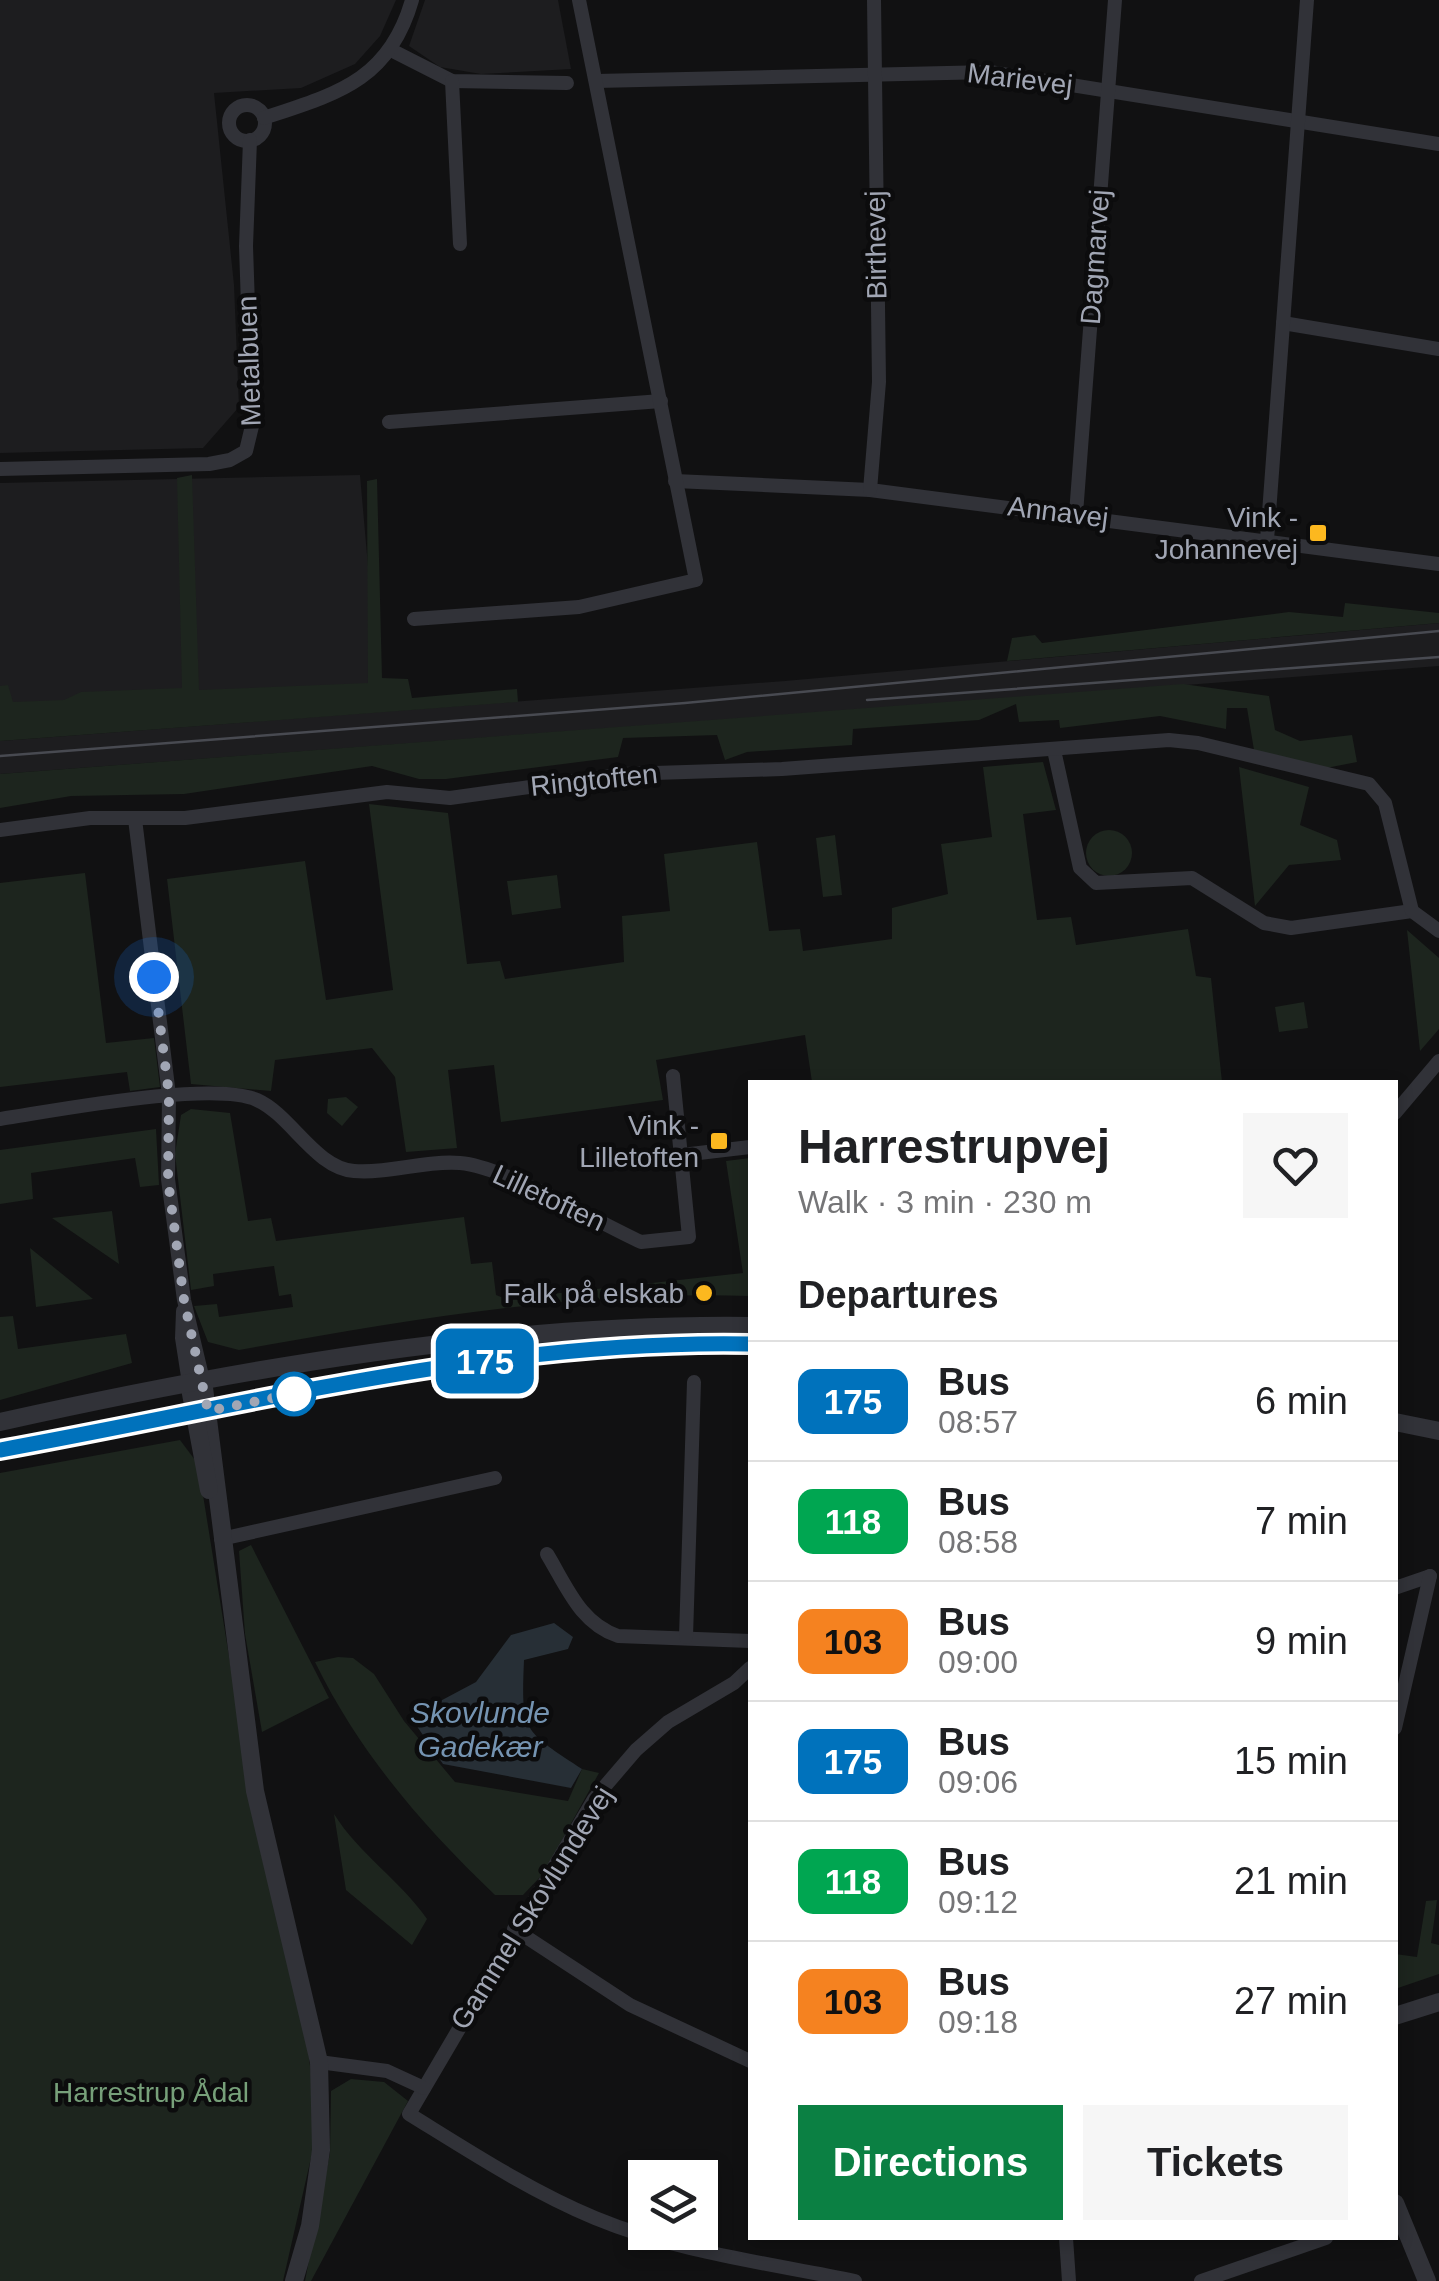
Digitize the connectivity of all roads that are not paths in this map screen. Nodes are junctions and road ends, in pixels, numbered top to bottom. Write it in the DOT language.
graph roads {
  1 [pos="412,0"];
  2 [pos="579,0"];
  3 [pos="874,0"];
  4 [pos="1115,0"];
  5 [pos="1308,0"];
  6 [pos="391,50"];
  7 [pos="871,73"];
  8 [pos="452,81"];
  9 [pos="596,81"];
  10 [pos="567,83"];
  11 [pos="1108,90"];
  12 [pos="264,118"];
  13 [pos="1300,121"];
  14 [pos="250,140"];
  15 [pos="1439,144"];
  16 [pos="460,244"];
  17 [pos="1283,323"];
  18 [pos="1439,349"];
  19 [pos="661,401"];
  20 [pos="389,422"];
  21 [pos="0,469"];
  22 [pos="675,480"];
  23 [pos="870,490"];
  24 [pos="1076,514"];
  25 [pos="1267,540"];
  26 [pos="1439,564"];
  27 [pos="414,619"];
  28 [pos="1054,750"];
  29 [pos="135,818"];
  30 [pos="0,830"];
  31 [pos="1412,911"];
  32 [pos="1439,932"];
  33 [pos="1439,1061"];
  34 [pos="673,1076"];
  35 [pos="169,1095"];
  36 [pos="1398,1109"];
  37 [pos="0,1119"];
  38 [pos="748,1146"];
  39 [pos="682,1154"];
  40 [pos="748,1326"];
  41 [pos="748,1344"];
  42 [pos="196,1381"];
  43 [pos="694,1382"];
  44 [pos="200,1412"];
  45 [pos="0,1422"];
  46 [pos="1398,1423"];
  47 [pos="1439,1431"];
  48 [pos="0,1450"];
  49 [pos="495,1478"];
  50 [pos="221,1539"];
  51 [pos="547,1554"];
  52 [pos="1398,1587"];
  53 [pos="686,1637"];
  54 [pos="748,1641"];
  55 [pos="748,1670"];
  56 [pos="734,1683"];
  57 [pos="748,1689"];
  58 [pos="1398,1715"];
  59 [pos="514,1929"];
  60 [pos="1439,2002"];
  61 [pos="1398,2015"];
  62 [pos="748,2060"];
  63 [pos="319,2062"];
  64 [pos="424,2088"];
  65 [pos="1398,2215"];
  66 [pos="1066,2240"];
  67 [pos="1320,2240"];
  68 [pos="294,2281"];
  69 [pos="855,2281"];
  70 [pos="1069,2281"];
  71 [pos="1201,2281"];
  72 [pos="1427,2281"];
  1 -- 6 [label="street"];
  2 -- 9 [label="street"];
  3 -- 7 [label="street, Birthevej"];
  4 -- 11 [label="street, Dagmarvej"];
  5 -- 13 [label="street"];
  6 -- 8 [label="street"];
  6 -- 12 [label="street"];
  7 -- 9 [label="street, Marievej"];
  7 -- 11 [label="street, Marievej"];
  7 -- 23 [label="street, Birthevej"];
  8 -- 10 [label="street"];
  8 -- 16 [label="street"];
  9 -- 19 [label="street"];
  11 -- 13 [label="street, Marievej"];
  11 -- 24 [label="street, Dagmarvej"];
  12 -- 14 [label="street"];
  12 -- 14 [label="street"];
  13 -- 15 [label="street, Marievej"];
  13 -- 17 [label="street"];
  14 -- 21 [label="street, Metalbuen"];
  17 -- 18 [label="street"];
  17 -- 25 [label="street"];
  19 -- 20 [label="street"];
  19 -- 22 [label="street"];
  22 -- 23 [label="street, Annavej"];
  22 -- 27 [label="street"];
  23 -- 24 [label="street, Annavej"];
  24 -- 25 [label="street, Annavej"];
  25 -- 26 [label="street, Annavej"];
  28 -- 29 [label="street, Ringtoften"];
  28 -- 31 [label="street, Ringtoften"];
  28 -- 31 [label="street"];
  29 -- 30 [label="street, Ringtoften"];
  29 -- 35 [label="street"];
  31 -- 32 [label="street"];
  33 -- 36 [label="street"];
  34 -- 39 [label="street, Lilletoften"];
  35 -- 37 [label="street, Lilletoften"];
  35 -- 39 [label="street, Lilletoften"];
  35 -- 42 [label="street"];
  38 -- 39 [label="street"];
  40 -- 42 [label="street"];
  41 -- 44 [label="street"];
  42 -- 44 [label="street"];
  42 -- 45 [label="street"];
  43 -- 53 [label="street"];
  44 -- 48 [label="street"];
  44 -- 50 [label="street"];
  46 -- 47 [label="street"];
  49 -- 50 [label="street"];
  50 -- 63 [label="street"];
  51 -- 53 [label="street"];
  52 -- 58 [label="street"];
  53 -- 54 [label="street"];
  55 -- 56 [label="street, Gammel Skovlundevej"];
  56 -- 57 [label="street"];
  56 -- 59 [label="street, Gammel Skovlundevej"];
  59 -- 62 [label="street"];
  59 -- 64 [label="street, Gammel Skovlundevej"];
  60 -- 61 [label="street"];
  63 -- 64 [label="street"];
  63 -- 68 [label="street"];
  64 -- 69 [label="street, Gammel Skovlundevej"];
  65 -- 72 [label="street"];
  66 -- 70 [label="street"];
  67 -- 71 [label="street"];
}
